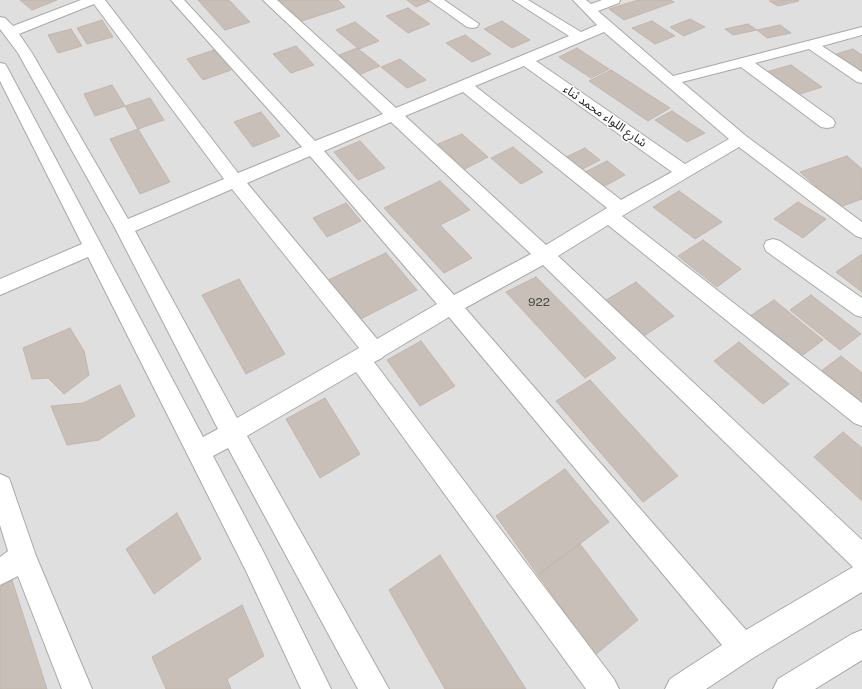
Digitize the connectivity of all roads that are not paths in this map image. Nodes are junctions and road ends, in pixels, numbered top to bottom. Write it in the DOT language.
graph roads {
  1 [pos="93,0"];
  2 [pos="98,0"];
  3 [pos="177,0"];
  4 [pos="269,0"];
  5 [pos="435,0"];
  6 [pos="519,0"];
  7 [pos="614,0"];
  8 [pos="584,4"];
  9 [pos="472,24"];
  10 [pos="6,26"];
  11 [pos="606,26"];
  12 [pos="862,31"];
  13 [pos="580,37"];
  14 [pos="811,44"];
  15 [pos="526,60"];
  16 [pos="744,62"];
  17 [pos="0,67"];
  18 [pos="862,79"];
  19 [pos="670,81"];
  20 [pos="464,85"];
  21 [pos="54,104"];
  22 [pos="25,113"];
  23 [pos="393,116"];
  24 [pos="827,123"];
  25 [pos="740,140"];
  26 [pos="313,149"];
  27 [pos="685,173"];
  28 [pos="235,181"];
  29 [pos="615,212"];
  30 [pos="860,227"];
  31 [pos="124,228"];
  32 [pos="772,246"];
  33 [pos="94,247"];
  34 [pos="545,255"];
  35 [pos="0,287"];
  36 [pos="451,306"];
  37 [pos="862,310"];
  38 [pos="367,356"];
  39 [pos="862,416"];
  40 [pos="233,434"];
  41 [pos="199,452"];
  42 [pos="0,486"];
  43 [pos="23,557"];
  44 [pos="862,558"];
  45 [pos="0,572"];
  46 [pos="862,577"];
  47 [pos="862,644"];
  48 [pos="743,648"];
  49 [pos="77,689"];
  50 [pos="316,689"];
  51 [pos="374,689"];
  52 [pos="604,689"];
  53 [pos="680,689"];
  54 [pos="788,689"];
  1 -- 10 [label="street"];
  2 -- 28 [label="street"];
  3 -- 26 [label="street"];
  4 -- 23 [label="street"];
  5 -- 9 [label="street"];
  6 -- 13 [label="street"];
  7 -- 8 [label="street"];
  8 -- 11 [label="street"];
  10 -- 21 [label="street"];
  11 -- 13 [label="street"];
  11 -- 19 [label="street"];
  12 -- 14 [label="street"];
  13 -- 15 [label="street"];
  14 -- 16 [label="street"];
  14 -- 18 [label="street"];
  15 -- 20 [label="street"];
  15 -- 27 [label="street, شارع اللواء محمد ثناء"];
  16 -- 19 [label="street"];
  16 -- 24 [label="street"];
  17 -- 22 [label="street"];
  19 -- 25 [label="street"];
  20 -- 23 [label="street"];
  20 -- 29 [label="street"];
  21 -- 22 [label="street"];
  21 -- 31 [label="street"];
  22 -- 33 [label="street"];
  23 -- 26 [label="street"];
  23 -- 34 [label="street"];
  25 -- 27 [label="street"];
  25 -- 30 [label="street"];
  26 -- 28 [label="street"];
  26 -- 36 [label="street"];
  27 -- 29 [label="street"];
  28 -- 31 [label="street"];
  28 -- 38 [label="street"];
  29 -- 34 [label="street"];
  29 -- 39 [label="street"];
  31 -- 40 [label="street"];
  32 -- 37 [label="street"];
  33 -- 35 [label="street"];
  33 -- 41 [label="street"];
  34 -- 36 [label="street"];
  34 -- 44 [label="street"];
  36 -- 38 [label="street"];
  36 -- 48 [label="street"];
  38 -- 40 [label="street"];
  38 -- 52 [label="street"];
  40 -- 41 [label="street"];
  40 -- 51 [label="street"];
  41 -- 50 [label="street"];
  42 -- 43 [label="street"];
  43 -- 45 [label="street"];
  43 -- 49 [label="street"];
  46 -- 48 [label="street"];
  47 -- 54 [label="street"];
  48 -- 53 [label="street"];
}
